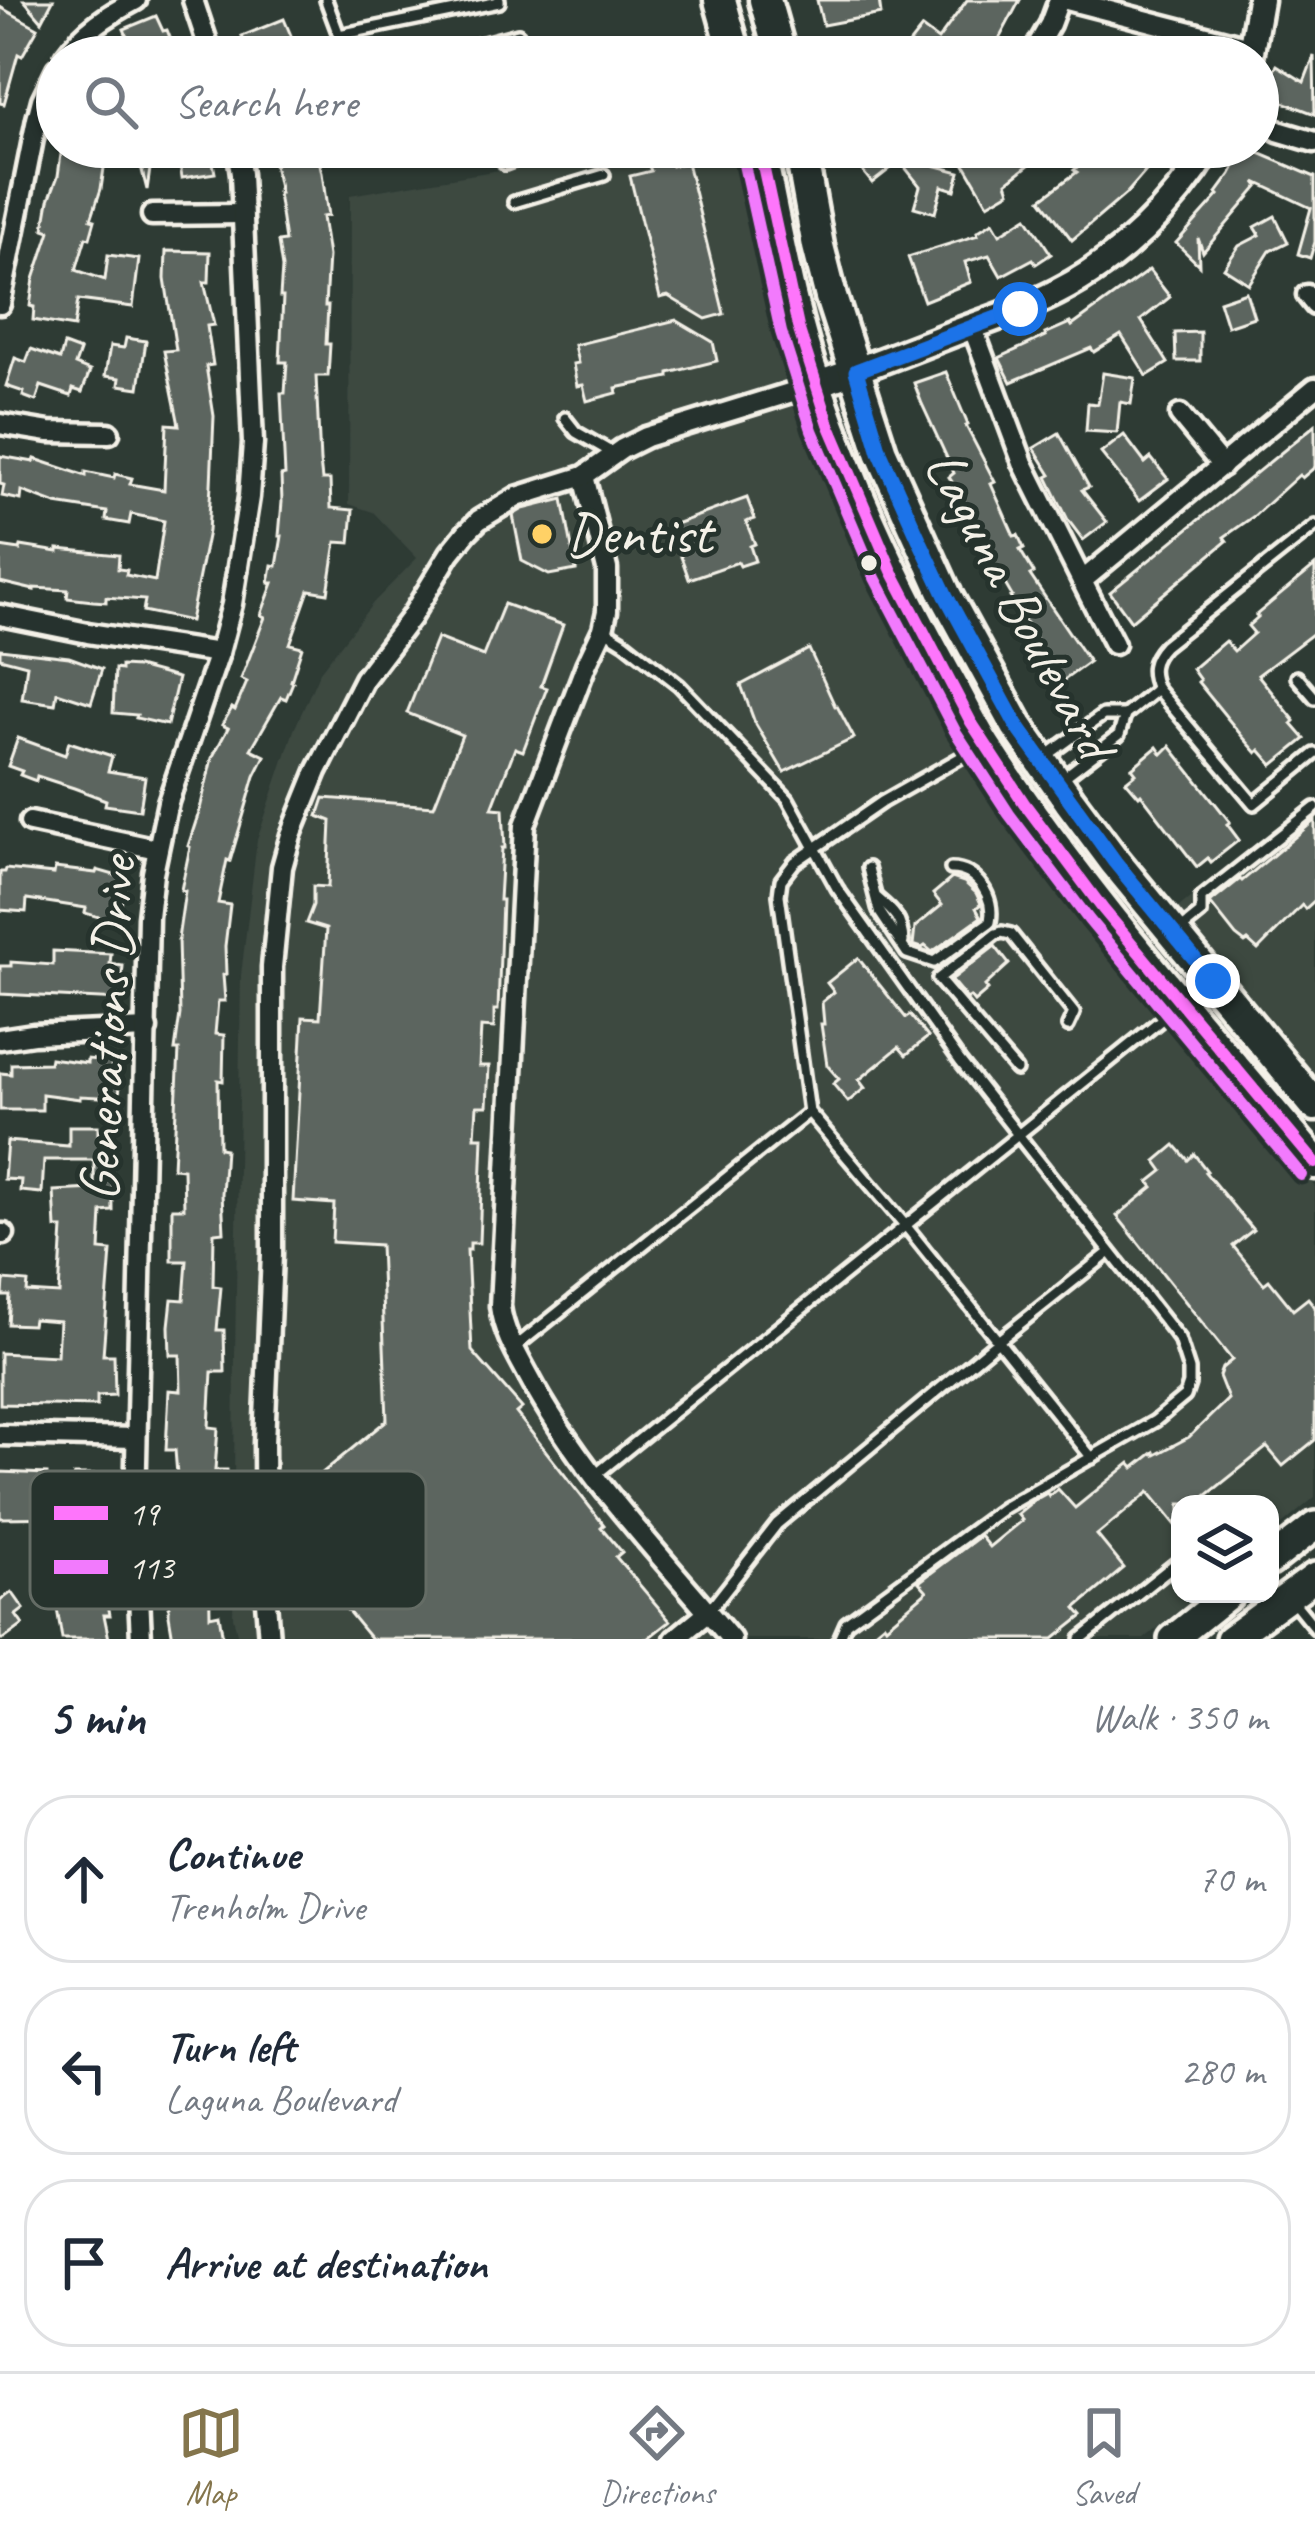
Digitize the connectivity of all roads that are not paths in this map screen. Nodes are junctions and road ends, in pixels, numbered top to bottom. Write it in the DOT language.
graph roads {
  1 [pos="136,0"];
  2 [pos="193,0"];
  3 [pos="326,0"];
  4 [pos="499,0"];
  5 [pos="720,0"];
  6 [pos="765,0"];
  7 [pos="1063,0"];
  8 [pos="1260,0"];
  9 [pos="518,34"];
  10 [pos="81,36"];
  11 [pos="205,36"];
  12 [pos="510,36"];
  13 [pos="730,36"];
  14 [pos="775,36"];
  15 [pos="1043,36"];
  16 [pos="1194,36"];
  17 [pos="1254,36"];
  18 [pos="36,121"];
  19 [pos="1279,131"];
  20 [pos="1315,142"];
  21 [pos="239,168"];
  22 [pos="763,168"];
  23 [pos="804,168"];
  24 [pos="1197,168"];
  25 [pos="604,175"];
  26 [pos="514,202"];
  27 [pos="242,214"];
  28 [pos="152,215"];
  29 [pos="8,217"];
  30 [pos="0,304"];
  31 [pos="972,326"];
  32 [pos="856,371"];
  33 [pos="815,385"];
  34 [pos="1315,388"];
  35 [pos="1180,415"];
  36 [pos="565,418"];
  37 [pos="0,424"];
  38 [pos="110,434"];
  39 [pos="616,454"];
  40 [pos="1222,466"];
  41 [pos="584,476"];
  42 [pos="1315,526"];
  43 [pos="1082,581"];
  44 [pos="0,615"];
  45 [pos="603,629"];
  46 [pos="1114,644"];
  47 [pos="218,653"];
  48 [pos="1297,677"];
  49 [pos="1157,689"];
  50 [pos="1315,698"];
  51 [pos="1125,715"];
  52 [pos="984,744"];
  53 [pos="1315,754"];
  54 [pos="1048,771"];
  55 [pos="1315,808"];
  56 [pos="29,822"];
  57 [pos="816,847"];
  58 [pos="157,849"];
  59 [pos="868,868"];
  60 [pos="951,869"];
  61 [pos="1166,924"];
  62 [pos="1182,1003"];
  63 [pos="1068,1026"];
  64 [pos="147,1029"];
  65 [pos="0,1039"];
  66 [pos="1016,1070"];
  67 [pos="1315,1105"];
  68 [pos="809,1112"];
  69 [pos="1018,1134"];
  70 [pos="1315,1163"];
  71 [pos="905,1226"];
  72 [pos="1110,1252"];
  73 [pos="998,1340"];
  74 [pos="514,1348"];
  75 [pos="0,1436"];
  76 [pos="136,1438"];
  77 [pos="1092,1458"];
  78 [pos="136,1471"];
  79 [pos="264,1471"];
  80 [pos="594,1476"];
  81 [pos="1315,1526"];
  82 [pos="1279,1554"];
  83 [pos="1171,1567"];
  84 [pos="1315,1577"];
  85 [pos="1289,1597"];
  86 [pos="1218,1603"];
  87 [pos="139,1609"];
  88 [pos="267,1609"];
  89 [pos="708,1612"];
  90 [pos="1315,1628"];
  91 [pos="141,1639"];
  92 [pos="269,1639"];
  93 [pos="675,1639"];
  94 [pos="731,1639"];
  95 [pos="839,1639"];
  96 [pos="1081,1639"];
  97 [pos="1173,1639"];
  98 [pos="1230,1639"];
  1 -- 10 [label="street"];
  2 -- 11 [label="street"];
  3 -- 4 [label="lane"];
  5 -- 13 [label="main road"];
  6 -- 14 [label="main road"];
  7 -- 15 [label="street"];
  7 -- 16 [label="street"];
  8 -- 17 [label="street"];
  9 -- 12 [label="lane"];
  18 -- 29 [label="street"];
  19 -- 20 [label="street"];
  21 -- 27 [label="street, Generations Drive"];
  22 -- 33 [label="main road, Laguna Boulevard"];
  23 -- 32 [label="main road, Laguna Boulevard"];
  24 -- 31 [label="street"];
  25 -- 26 [label="lane"];
  27 -- 28 [label="street"];
  27 -- 47 [label="street, Generations Drive"];
  29 -- 30 [label="street"];
  31 -- 32 [label="street"];
  31 -- 43 [label="street"];
  32 -- 33 [label="street"];
  32 -- 54 [label="main road, Laguna Boulevard"];
  33 -- 39 [label="street"];
  33 -- 52 [label="main road, Laguna Boulevard"];
  34 -- 40 [label="street"];
  35 -- 40 [label="street"];
  36 -- 39 [label="lane"];
  37 -- 38 [label="street"];
  39 -- 41 [label="street"];
  40 -- 43 [label="street"];
  41 -- 45 [label="street"];
  41 -- 79 [label="street"];
  42 -- 49 [label="lane"];
  43 -- 46 [label="street"];
  44 -- 47 [label="street"];
  45 -- 57 [label="lane"];
  45 -- 74 [label="street"];
  47 -- 58 [label="street, Generations Drive"];
  48 -- 50 [label="lane"];
  49 -- 51 [label="lane"];
  49 -- 53 [label="lane"];
  51 -- 54 [label="lane"];
  51 -- 54 [label="lane"];
  52 -- 57 [label="lane"];
  52 -- 61 [label="main road"];
  52 -- 62 [label="main road, Laguna Boulevard"];
  54 -- 61 [label="main road, Laguna Boulevard"];
  55 -- 61 [label="lane"];
  56 -- 58 [label="street"];
  57 -- 68 [label="lane"];
  57 -- 69 [label="lane"];
  58 -- 64 [label="street, Generations Drive"];
  59 -- 60 [label="lane"];
  61 -- 67 [label="main road, Laguna Boulevard"];
  62 -- 69 [label="lane"];
  62 -- 70 [label="main road, Laguna Boulevard"];
  63 -- 66 [label="lane"];
  64 -- 65 [label="street"];
  64 -- 76 [label="street, Generations Drive"];
  68 -- 71 [label="lane"];
  68 -- 74 [label="lane"];
  69 -- 71 [label="lane"];
  69 -- 72 [label="lane"];
  71 -- 73 [label="lane"];
  71 -- 80 [label="lane"];
  72 -- 73 [label="lane"];
  72 -- 77 [label="lane"];
  73 -- 77 [label="lane"];
  73 -- 89 [label="lane"];
  74 -- 80 [label="street"];
  75 -- 76 [label="street"];
  76 -- 78 [label="street, Generations Drive"];
  77 -- 95 [label="lane"];
  80 -- 89 [label="street"];
  81 -- 82 [label="main road"];
  83 -- 96 [label="lane"];
  84 -- 85 [label="main road"];
  85 -- 90 [label="lane"];
  85 -- 98 [label="main road"];
  86 -- 97 [label="main road"];
  87 -- 91 [label="street, Generations Drive"];
  88 -- 92 [label="street"];
  89 -- 93 [label="street"];
  89 -- 94 [label="street"];
}
